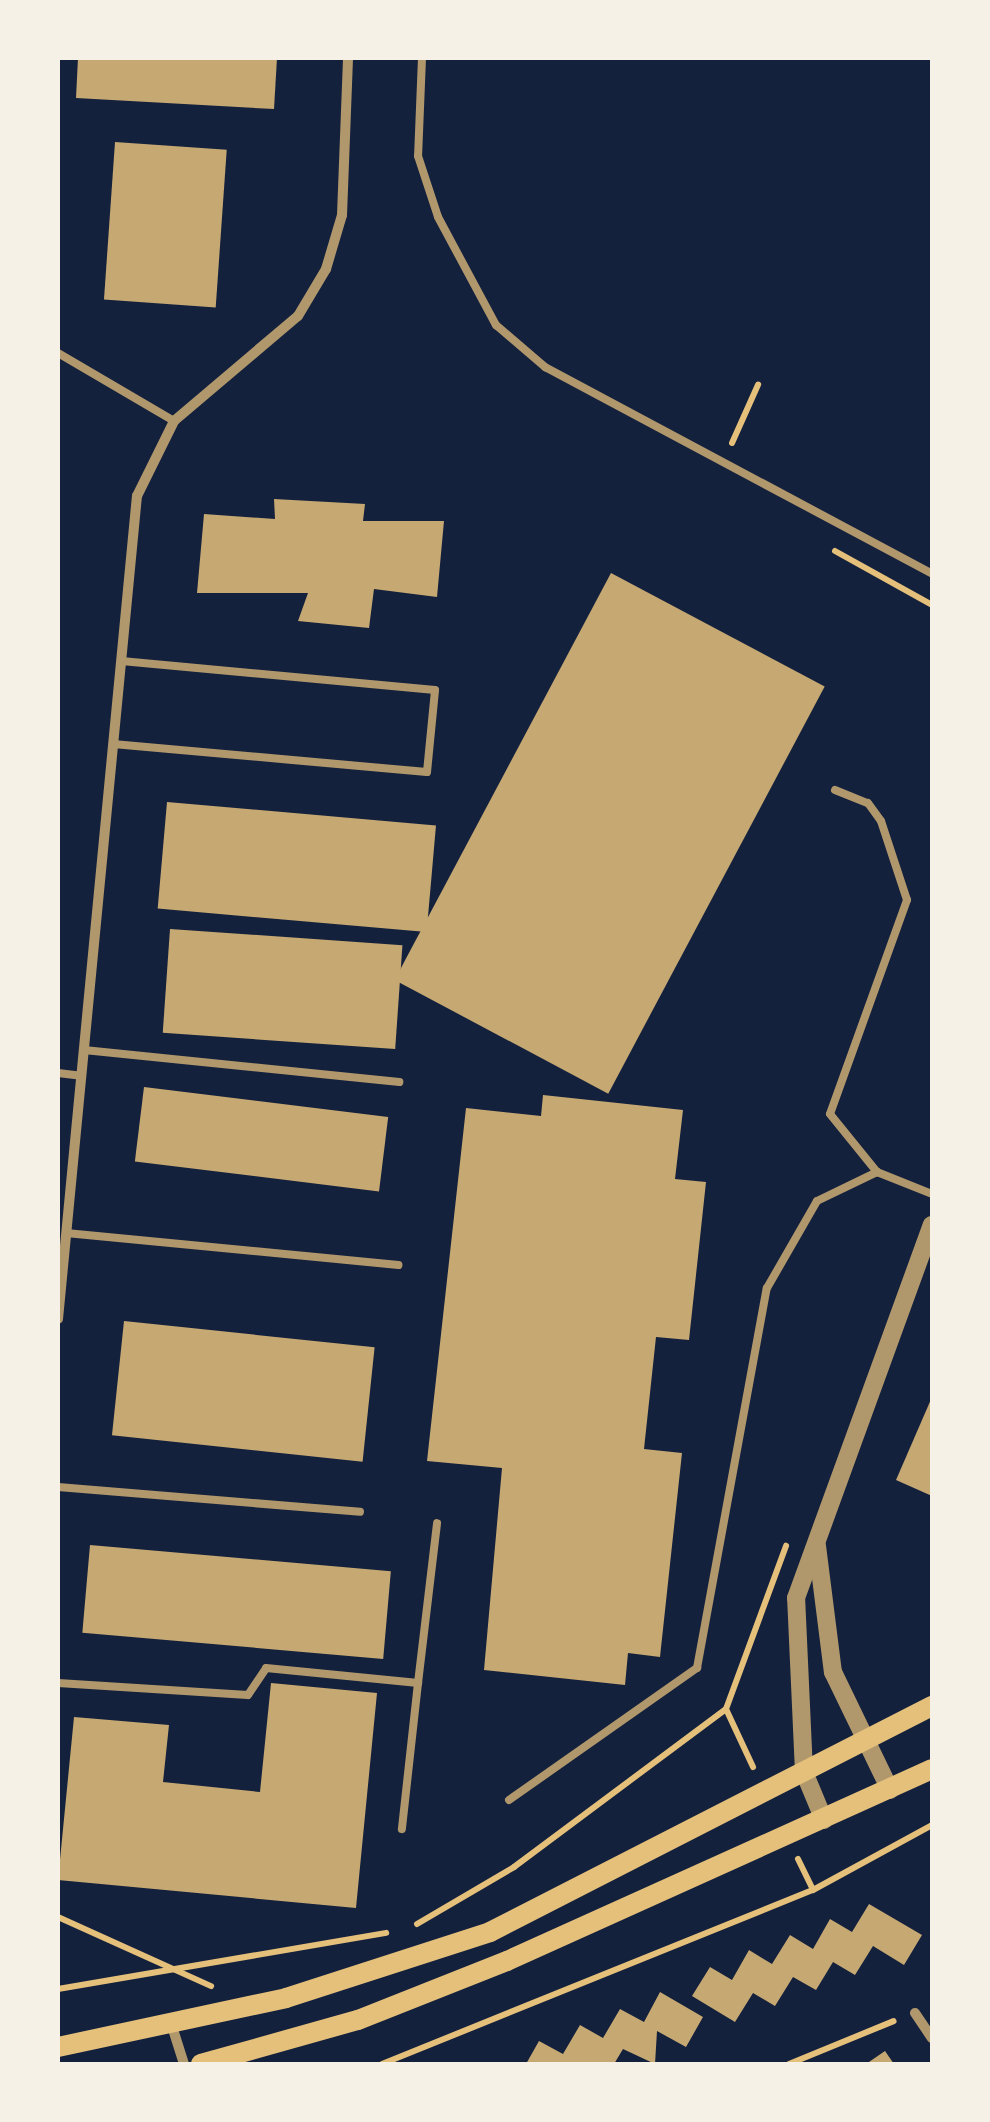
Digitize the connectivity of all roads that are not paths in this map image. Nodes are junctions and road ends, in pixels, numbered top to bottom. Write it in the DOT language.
graph roads {
  1 [pos="348,58"];
  2 [pos="422,58"];
  3 [pos="58,352"];
  4 [pos="174,421"];
  5 [pos="932,574"];
  6 [pos="121,660"];
  7 [pos="112,744"];
  8 [pos="835,790"];
  9 [pos="84,1050"];
  10 [pos="58,1073"];
  11 [pos="81,1076"];
  12 [pos="400,1082"];
  13 [pos="877,1172"];
  14 [pos="932,1194"];
  15 [pos="932,1225"];
  16 [pos="66,1234"];
  17 [pos="398,1266"];
  18 [pos="58,1320"];
  19 [pos="58,1487"];
  20 [pos="360,1512"];
  21 [pos="437,1523"];
  22 [pos="816,1525"];
  23 [pos="58,1683"];
  24 [pos="418,1683"];
  25 [pos="932,1706"];
  26 [pos="864,1740"];
  27 [pos="932,1769"];
  28 [pos="804,1772"];
  29 [pos="890,1790"];
  30 [pos="509,1800"];
  31 [pos="824,1820"];
  32 [pos="402,1829"];
  33 [pos="915,2012"];
  34 [pos="172,2023"];
  35 [pos="932,2038"];
  36 [pos="58,2047"];
  37 [pos="184,2064"];
  38 [pos="201,2064"];
  1 -- 4 [label="street"];
  2 -- 5 [label="lane"];
  3 -- 4 [label="lane"];
  4 -- 6 [label="street"];
  6 -- 7 [label="street"];
  6 -- 7 [label="lane"];
  7 -- 9 [label="street"];
  8 -- 13 [label="lane"];
  9 -- 11 [label="street"];
  9 -- 12 [label="lane"];
  10 -- 11 [label="lane"];
  11 -- 16 [label="street"];
  13 -- 14 [label="lane"];
  13 -- 30 [label="lane"];
  15 -- 22 [label="street"];
  16 -- 17 [label="lane"];
  16 -- 18 [label="street"];
  19 -- 20 [label="lane"];
  21 -- 24 [label="lane"];
  22 -- 26 [label="street"];
  22 -- 28 [label="street"];
  23 -- 24 [label="lane"];
  24 -- 32 [label="lane"];
  25 -- 26 [label="main road"];
  26 -- 28 [label="main road"];
  26 -- 29 [label="street"];
  27 -- 29 [label="main road"];
  28 -- 31 [label="street"];
  28 -- 34 [label="main road"];
  29 -- 31 [label="main road"];
  31 -- 38 [label="main road"];
  33 -- 35 [label="street"];
  34 -- 36 [label="main road"];
  34 -- 37 [label="street"];
}
